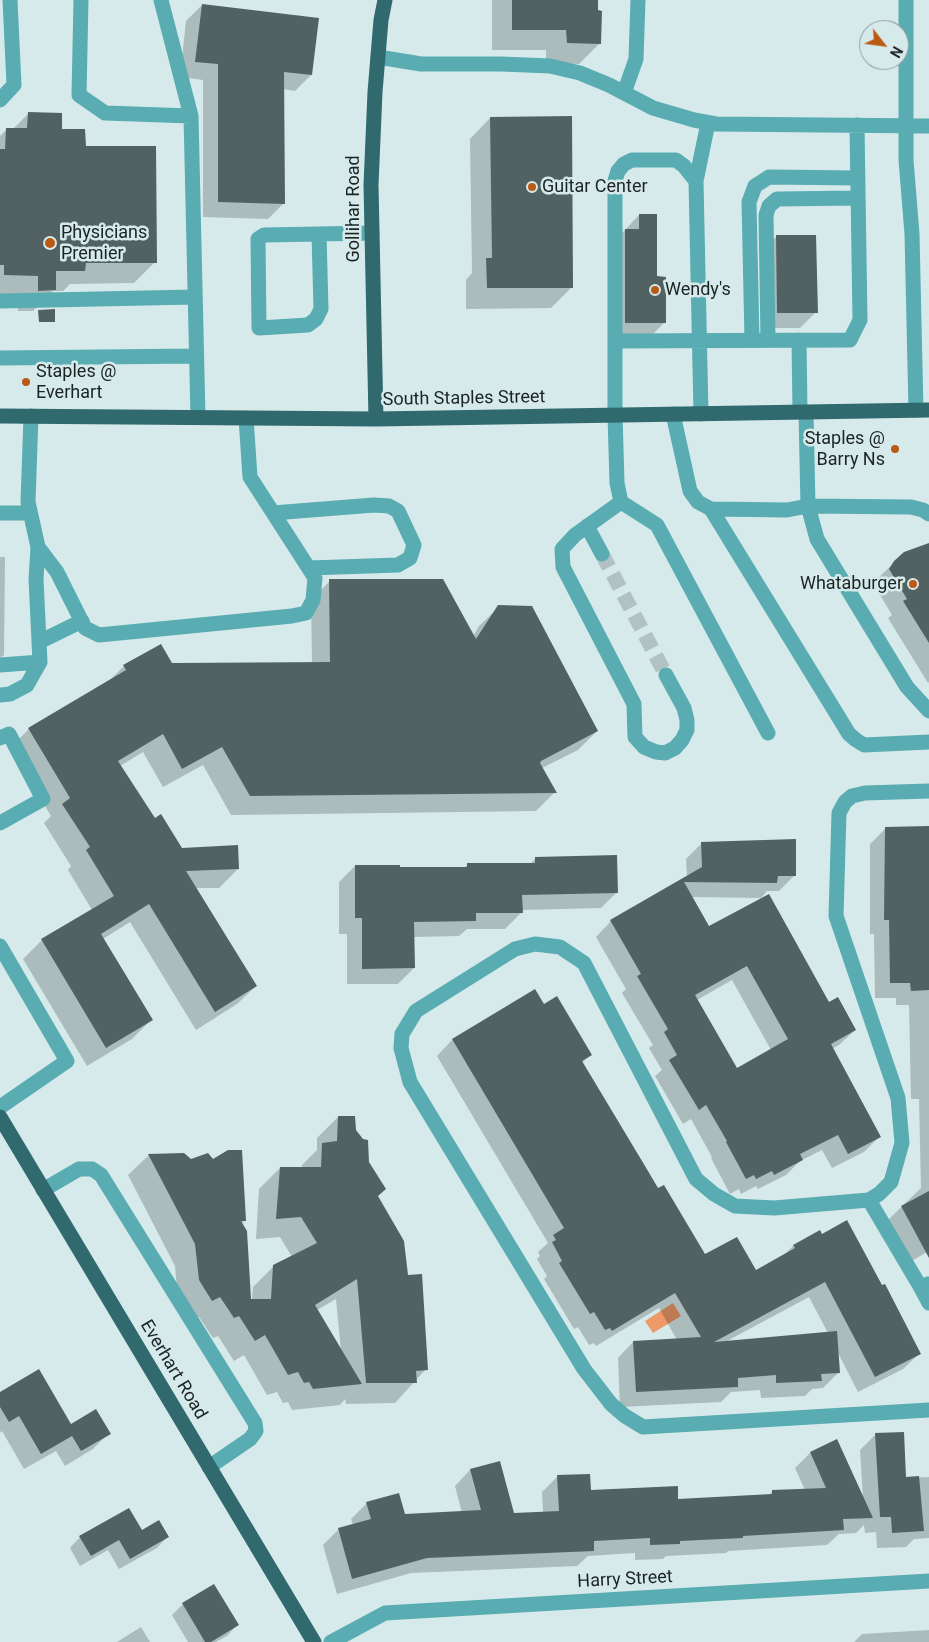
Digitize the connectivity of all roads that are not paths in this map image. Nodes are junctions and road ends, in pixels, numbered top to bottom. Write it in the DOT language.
graph roads {
  1 [pos="10,0"];
  2 [pos="81,0"];
  3 [pos="161,0"];
  4 [pos="385,0"];
  5 [pos="638,0"];
  6 [pos="906,0"];
  7 [pos="378,57"];
  8 [pos="624,93"];
  9 [pos="0,100"];
  10 [pos="191,116"];
  11 [pos="708,123"];
  12 [pos="857,125"];
  13 [pos="906,125"];
  14 [pos="929,126"];
  15 [pos="858,178"];
  16 [pos="696,181"];
  17 [pos="858,198"];
  18 [pos="372,233"];
  19 [pos="319,234"];
  20 [pos="195,296"];
  21 [pos="0,301"];
  22 [pos="700,340"];
  23 [pos="752,340"];
  24 [pos="768,340"];
  25 [pos="799,340"];
  26 [pos="615,342"];
  27 [pos="196,356"];
  28 [pos="0,358"];
  29 [pos="923,410"];
  30 [pos="803,412"];
  31 [pos="674,414"];
  32 [pos="701,414"];
  33 [pos="615,415"];
  34 [pos="0,416"];
  35 [pos="31,416"];
  36 [pos="198,417"];
  37 [pos="246,418"];
  38 [pos="376,419"];
  39 [pos="621,502"];
  40 [pos="808,506"];
  41 [pos="712,510"];
  42 [pos="0,513"];
  43 [pos="30,513"];
  44 [pos="274,513"];
  45 [pos="929,514"];
  46 [pos="587,526"];
  47 [pos="38,547"];
  48 [pos="602,554"];
  49 [pos="309,568"];
  50 [pos="82,621"];
  51 [pos="39,642"];
  52 [pos="40,662"];
  53 [pos="0,665"];
  54 [pos="666,675"];
  55 [pos="0,695"];
  56 [pos="929,710"];
  57 [pos="768,733"];
  58 [pos="0,738"];
  59 [pos="929,742"];
  60 [pos="929,790"];
  61 [pos="0,823"];
  62 [pos="0,946"];
  63 [pos="0,1107"];
  64 [pos="0,1117"];
  65 [pos="44,1190"];
  66 [pos="869,1200"];
  67 [pos="925,1286"];
  68 [pos="929,1303"];
  69 [pos="929,1410"];
  70 [pos="209,1467"];
  71 [pos="929,1581"];
  72 [pos="314,1642"];
  73 [pos="331,1642"];
  1 -- 9 [label="street"];
  2 -- 10 [label="street"];
  3 -- 10 [label="street"];
  4 -- 7 [label="main road, Gollihar Road"];
  5 -- 8 [label="street"];
  6 -- 13 [label="street"];
  7 -- 8 [label="street"];
  7 -- 18 [label="main road, Gollihar Road"];
  8 -- 11 [label="street"];
  10 -- 20 [label="street"];
  11 -- 12 [label="street"];
  11 -- 16 [label="street"];
  12 -- 13 [label="street"];
  12 -- 15 [label="street"];
  13 -- 14 [label="street"];
  13 -- 29 [label="street"];
  15 -- 17 [label="street"];
  15 -- 23 [label="street"];
  16 -- 22 [label="street"];
  16 -- 26 [label="street"];
  17 -- 24 [label="street"];
  17 -- 25 [label="street"];
  18 -- 19 [label="street"];
  18 -- 38 [label="main road, Gollihar Road"];
  19 -- 19 [label="street"];
  20 -- 21 [label="street"];
  20 -- 27 [label="street"];
  22 -- 23 [label="street"];
  22 -- 26 [label="street"];
  22 -- 32 [label="street"];
  23 -- 24 [label="street"];
  24 -- 25 [label="street"];
  25 -- 30 [label="street"];
  26 -- 33 [label="street"];
  27 -- 28 [label="street"];
  27 -- 36 [label="street"];
  29 -- 30 [label="main road, South Staples Street"];
  30 -- 32 [label="main road, South Staples Street"];
  30 -- 40 [label="street"];
  31 -- 32 [label="main road, South Staples Street"];
  31 -- 33 [label="main road, South Staples Street"];
  31 -- 41 [label="street"];
  33 -- 38 [label="main road, South Staples Street"];
  33 -- 39 [label="street"];
  34 -- 35 [label="main road, South Staples Street"];
  35 -- 36 [label="main road, South Staples Street"];
  35 -- 43 [label="street"];
  36 -- 37 [label="main road, South Staples Street"];
  37 -- 38 [label="main road, South Staples Street"];
  37 -- 44 [label="street"];
  39 -- 46 [label="street"];
  39 -- 57 [label="street"];
  40 -- 41 [label="street"];
  40 -- 45 [label="street"];
  40 -- 56 [label="street"];
  41 -- 59 [label="street"];
  42 -- 43 [label="street"];
  43 -- 47 [label="street"];
  44 -- 49 [label="street"];
  44 -- 49 [label="street"];
  46 -- 48 [label="street"];
  46 -- 54 [label="street"];
  47 -- 50 [label="street"];
  47 -- 51 [label="street"];
  49 -- 50 [label="street"];
  50 -- 51 [label="street"];
  51 -- 52 [label="street"];
  52 -- 53 [label="street"];
  52 -- 55 [label="street"];
  58 -- 61 [label="street"];
  60 -- 66 [label="street"];
  62 -- 63 [label="street"];
  64 -- 65 [label="main road, Everhart Road"];
  65 -- 70 [label="main road, Everhart Road"];
  65 -- 70 [label="street"];
  66 -- 67 [label="street"];
  66 -- 69 [label="street"];
  67 -- 68 [label="street"];
  70 -- 72 [label="main road, Everhart Road"];
  71 -- 73 [label="street, Harry Street"];
}
